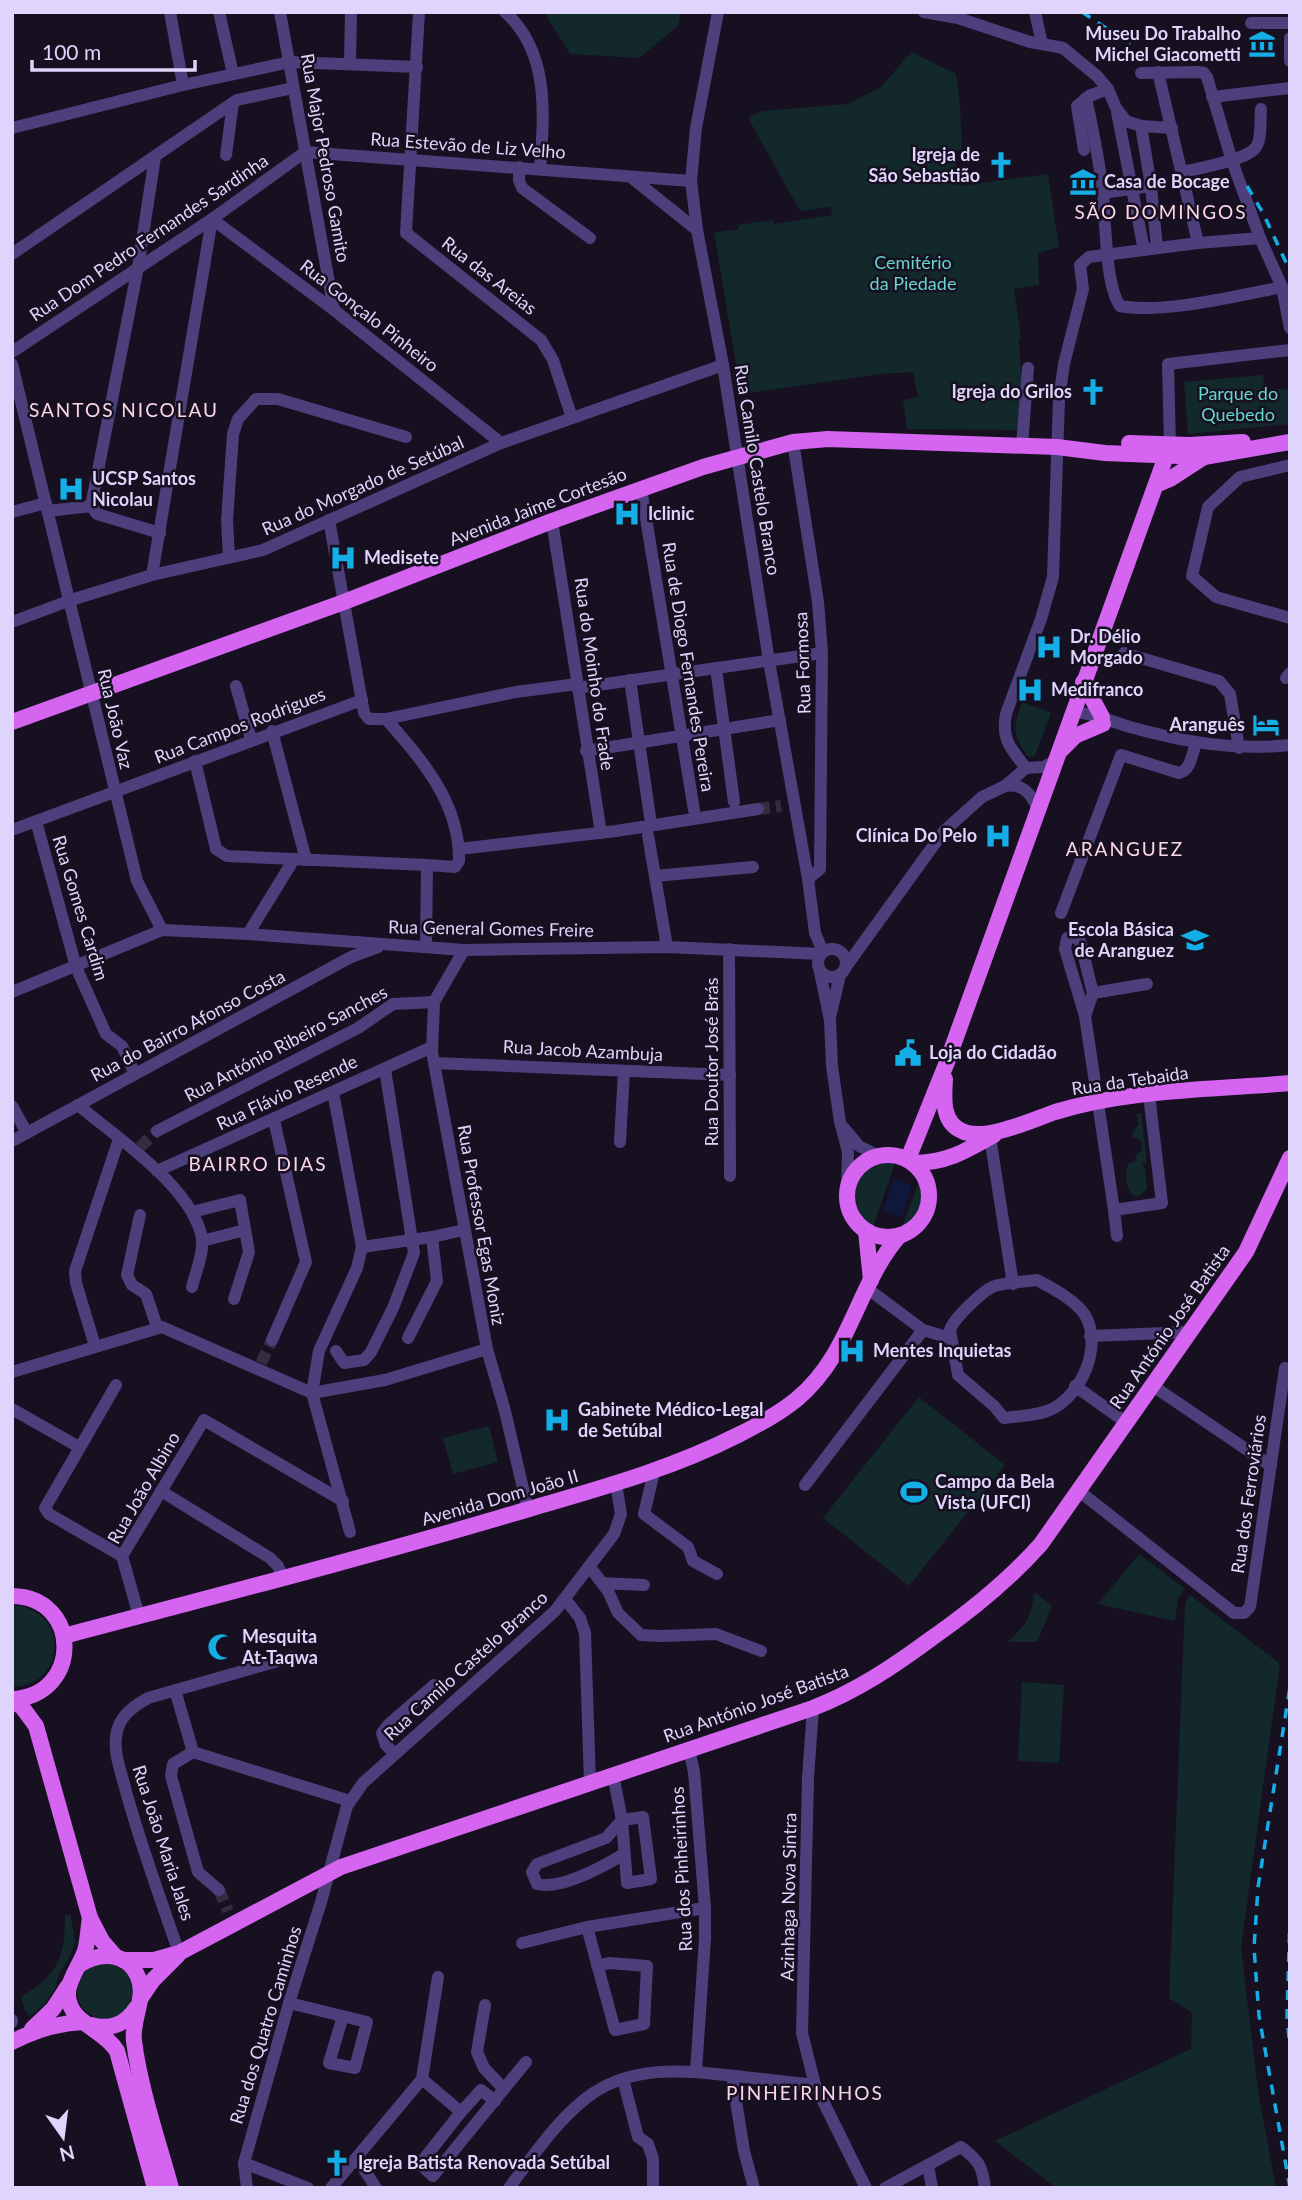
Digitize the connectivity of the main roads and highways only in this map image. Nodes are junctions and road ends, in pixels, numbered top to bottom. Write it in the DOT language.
graph roads {
  1 [pos="1290,433"];
  2 [pos="1290,442"];
  3 [pos="1057,447"];
  4 [pos="1169,451"];
  5 [pos="1131,454"];
  6 [pos="1204,457"];
  7 [pos="1156,485"];
  8 [pos="1083,682"];
  9 [pos="12,722"];
  10 [pos="1057,756"];
  11 [pos="947,1062"];
  12 [pos="1283,1088"];
  13 [pos="920,1127"];
  14 [pos="996,1134"];
  15 [pos="884,1155"];
  16 [pos="1290,1158"];
  17 [pos="947,1160"];
  18 [pos="911,1161"];
  19 [pos="929,1188"];
  20 [pos="866,1231"];
  21 [pos="900,1236"];
  22 [pos="870,1285"];
  23 [pos="12,1596"];
  24 [pos="64,1636"];
  25 [pos="44,1689"];
  26 [pos="12,1700"];
  27 [pos="36,1726"];
  28 [pos="90,1919"];
  29 [pos="179,1953"];
  30 [pos="119,1958"];
  31 [pos="79,1965"];
  32 [pos="68,1986"];
  33 [pos="139,2003"];
  34 [pos="87,2024"];
  35 [pos="28,2034"];
  36 [pos="12,2042"];
  37 [pos="155,2188"];
  38 [pos="171,2188"];
  1 -- 4 [label="main road, Avenida Jaime Cortesão"];
  2 -- 6 [label="main road, Avenida Jaime Cortesão"];
  3 -- 4 [label="main road, Avenida Jaime Cortesão"];
  3 -- 5 [label="main road, Avenida Jaime Cortesão"];
  3 -- 9 [label="main road, Avenida Jaime Cortesão"];
  4 -- 5 [label="main road, Avenida Jaime Cortesão"];
  4 -- 6 [label="main road, Avenida Jaime Cortesão"];
  4 -- 7 [label="main road"];
  5 -- 7 [label="main road"];
  6 -- 7 [label="main road"];
  7 -- 8 [label="main road"];
  8 -- 10 [label="main road"];
  8 -- 10 [label="main road"];
  10 -- 11 [label="main road"];
  11 -- 13 [label="main road"];
  11 -- 14 [label="main road"];
  12 -- 14 [label="main road, Rua da Tebaida"];
  13 -- 15 [label="main road"];
  13 -- 18 [label="main road"];
  14 -- 17 [label="main road"];
  15 -- 18 [label="main road"];
  15 -- 20 [label="main road"];
  16 -- 29 [label="main road, Rua António José Batista"];
  17 -- 18 [label="main road"];
  17 -- 19 [label="main road"];
  18 -- 19 [label="main road"];
  19 -- 21 [label="main road"];
  20 -- 21 [label="main road"];
  20 -- 22 [label="main road"];
  21 -- 22 [label="main road, Avenida Dom João II"];
  22 -- 24 [label="main road, Avenida Dom João II"];
  23 -- 24 [label="main road"];
  24 -- 25 [label="main road"];
  25 -- 26 [label="main road"];
  25 -- 27 [label="main road"];
  26 -- 27 [label="main road"];
  27 -- 28 [label="main road"];
  28 -- 30 [label="main road"];
  28 -- 31 [label="main road"];
  29 -- 30 [label="main road, Rua António José Batista"];
  29 -- 33 [label="main road, Rua António José Batista"];
  30 -- 31 [label="main road"];
  30 -- 33 [label="main road"];
  31 -- 32 [label="main road"];
  32 -- 34 [label="main road"];
  32 -- 35 [label="main road"];
  33 -- 34 [label="main road"];
  33 -- 38 [label="main road"];
  34 -- 35 [label="main road"];
  34 -- 37 [label="main road"];
  35 -- 36 [label="main road"];
}
